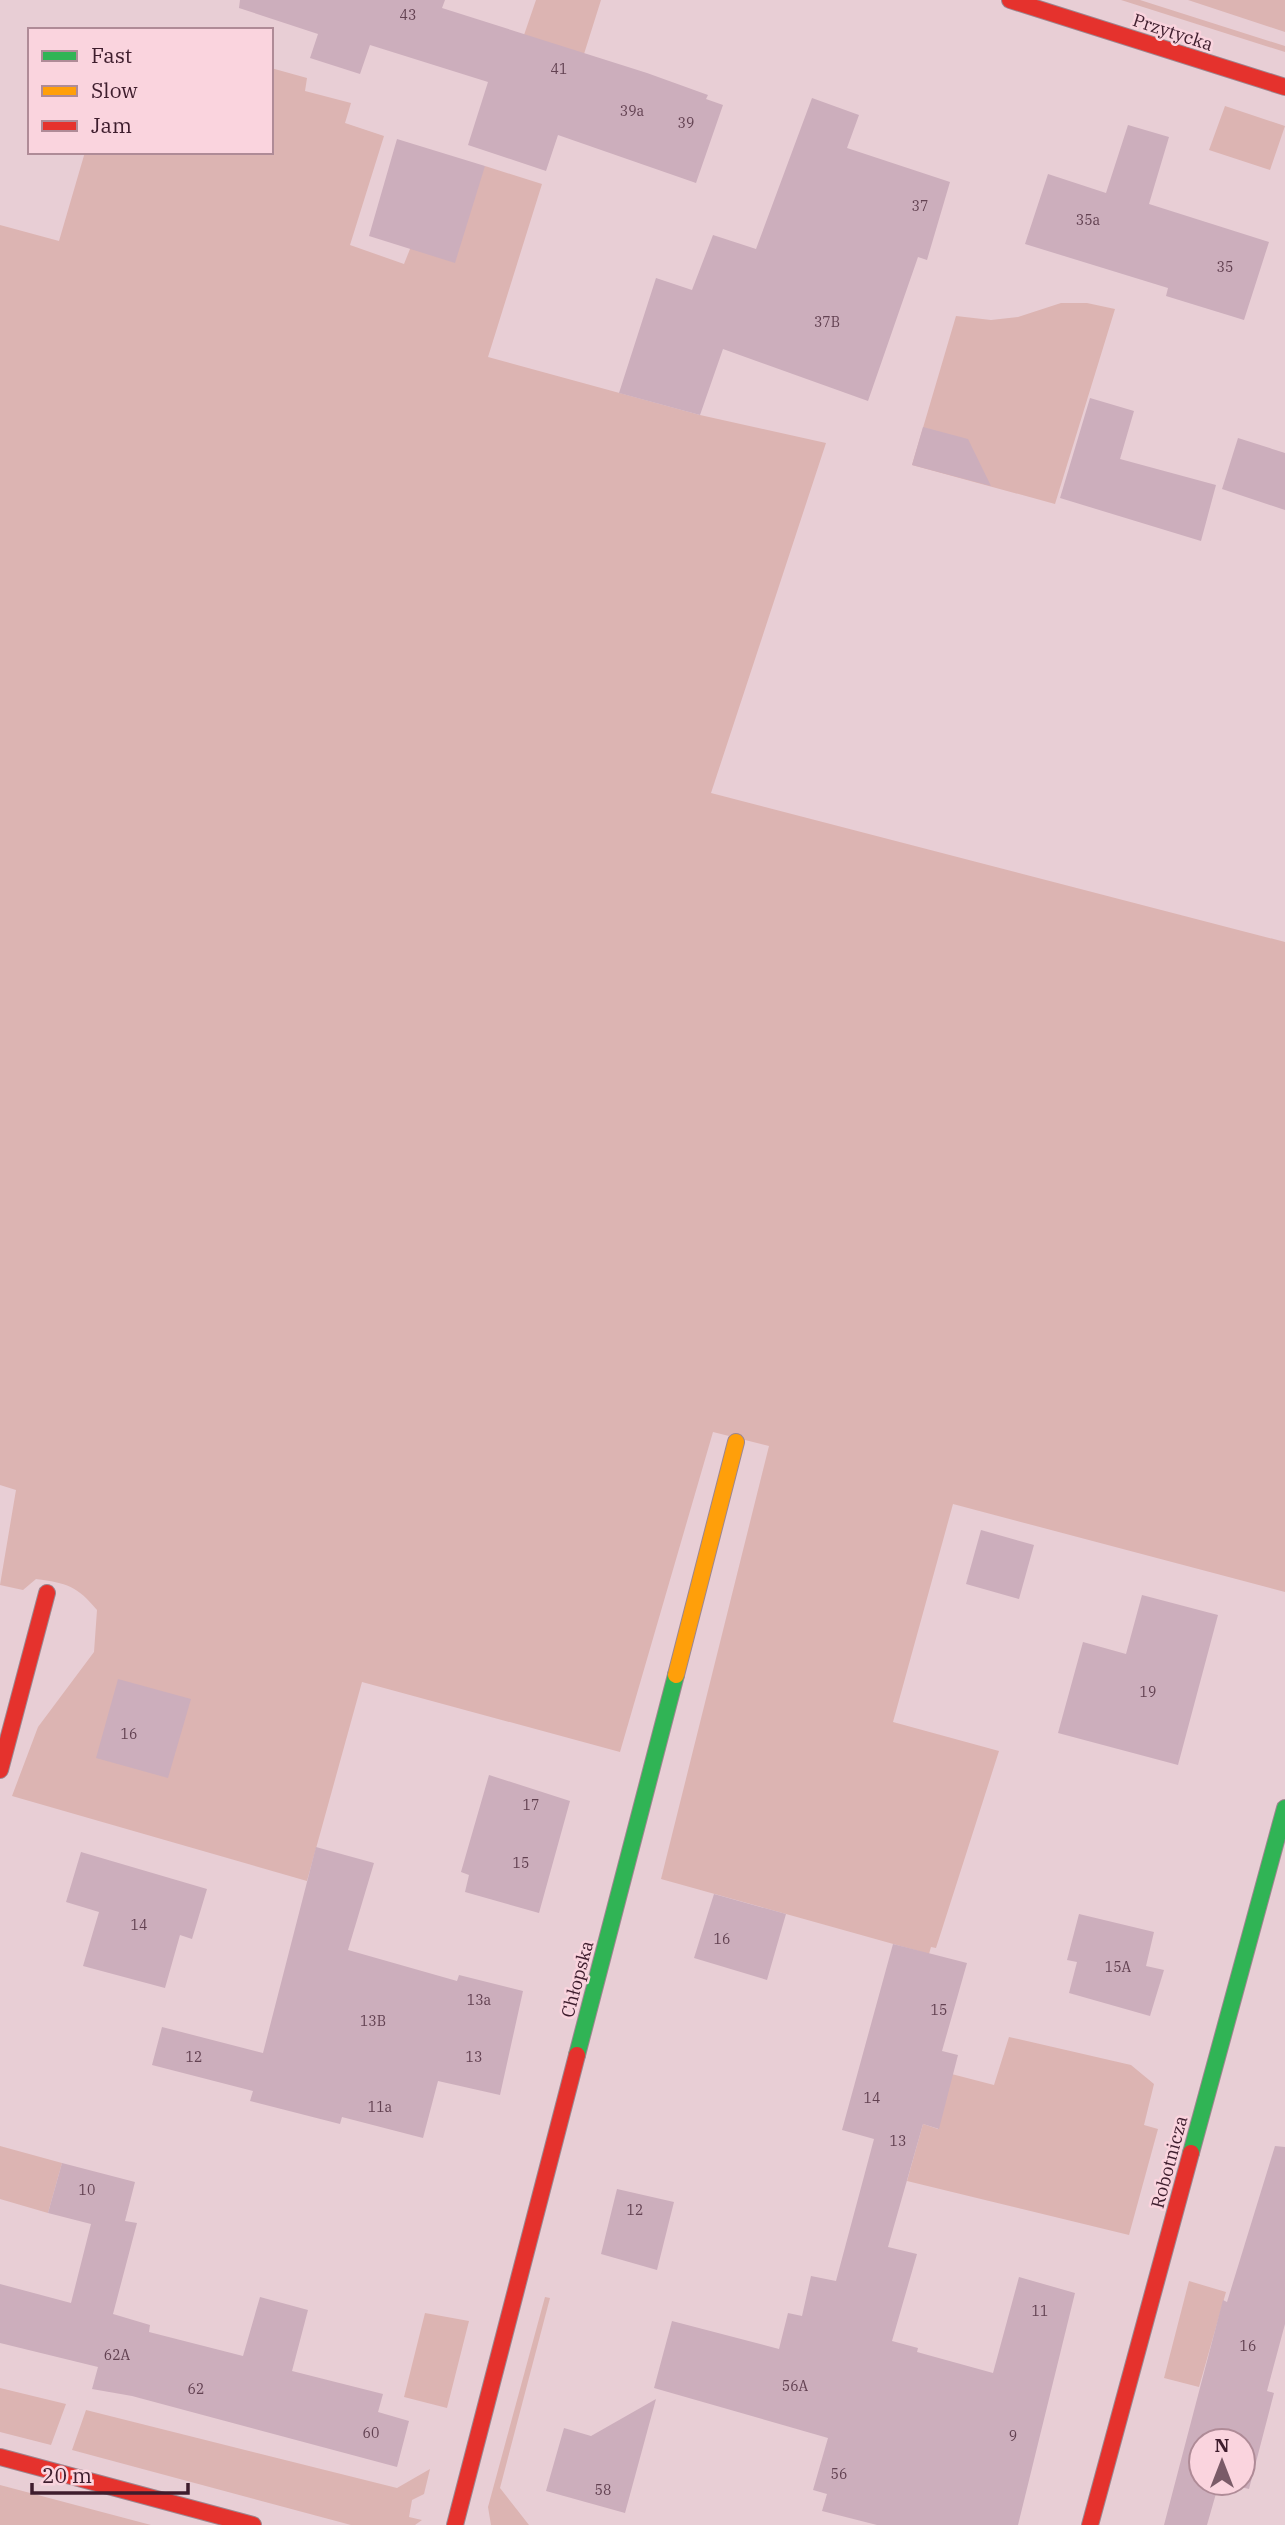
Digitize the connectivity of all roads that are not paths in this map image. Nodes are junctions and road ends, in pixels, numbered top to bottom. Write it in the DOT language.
graph roads {
  1 [pos="1010,0"];
  2 [pos="1285,88"];
  3 [pos="736,1442"];
  4 [pos="47,1593"];
  5 [pos="0,1770"];
  6 [pos="1285,1808"];
  7 [pos="0,2457"];
  8 [pos="253,2525"];
  9 [pos="455,2525"];
  10 [pos="1090,2525"];
  1 -- 2 [label="street, Przytycka"];
  3 -- 9 [label="street, Chłopska"];
  4 -- 5 [label="street"];
  6 -- 10 [label="street, Robotnicza"];
  7 -- 8 [label="street"];
}
